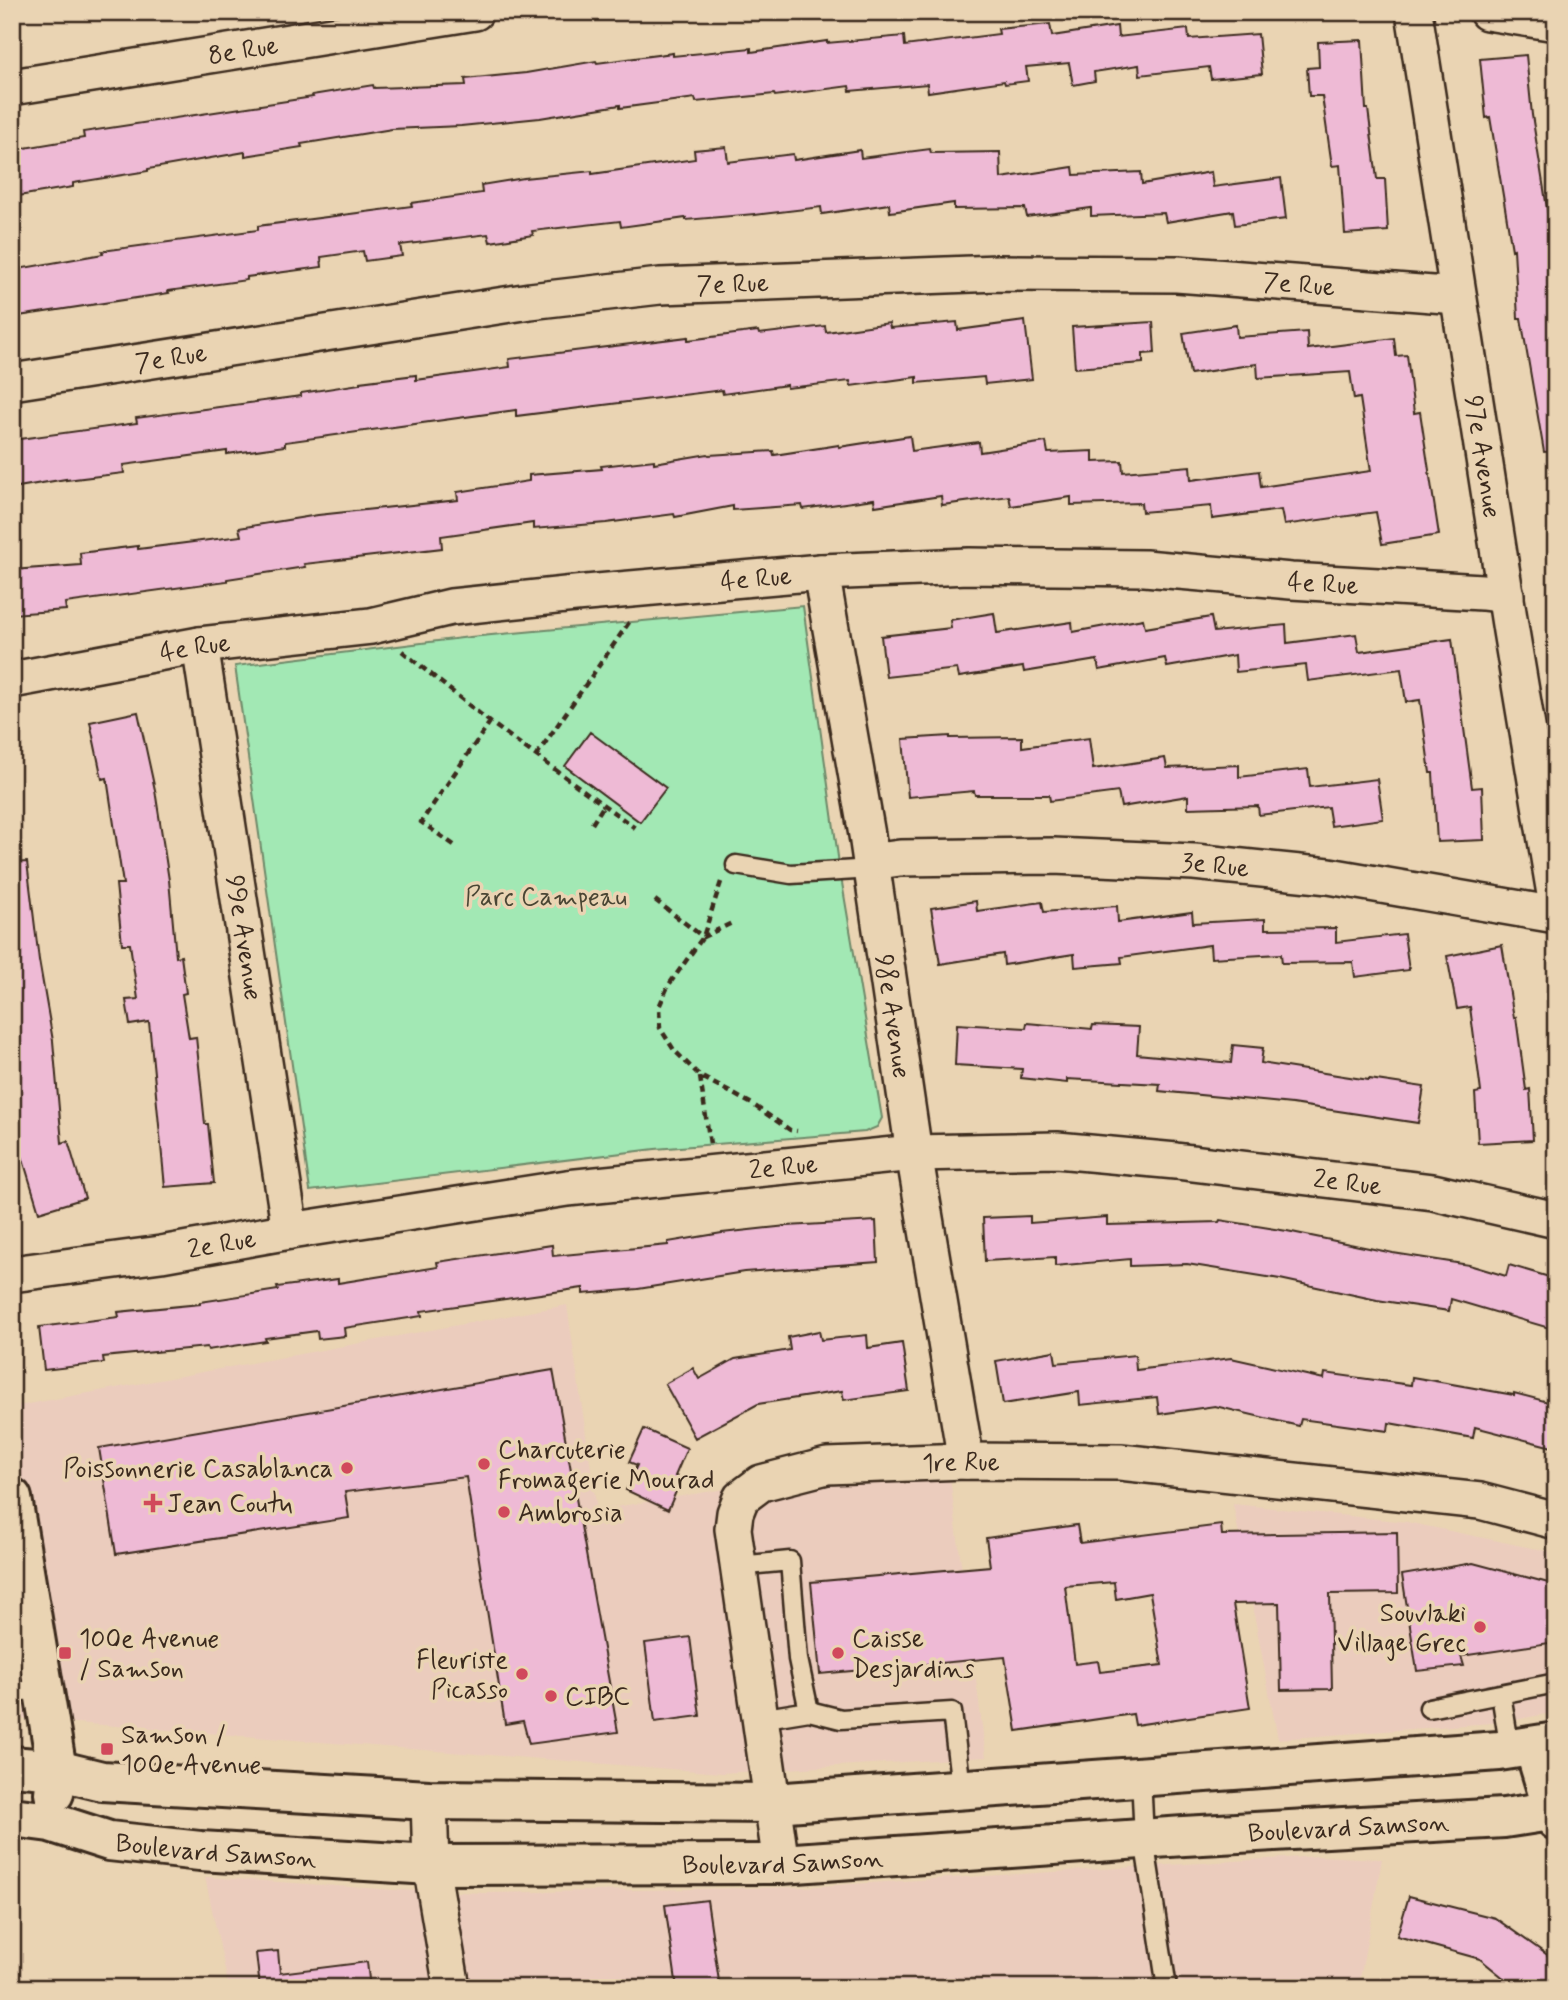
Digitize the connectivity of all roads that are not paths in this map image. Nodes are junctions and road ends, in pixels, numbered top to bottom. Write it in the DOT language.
graph roads {
  1 [pos="475,12"];
  2 [pos="1414,12"];
  3 [pos="1487,12"];
  4 [pos="1556,23"];
  5 [pos="12,87"];
  6 [pos="1458,296"];
  7 [pos="12,382"];
  8 [pos="821,572"];
  9 [pos="1506,595"];
  10 [pos="201,645"];
  11 [pos="12,680"];
  12 [pos="872,866"];
  13 [pos="730,869"];
  14 [pos="1556,900"];
  15 [pos="1556,915"];
  16 [pos="914,1153"];
  17 [pos="1556,1220"];
  18 [pos="290,1231"];
  19 [pos="12,1274"];
  20 [pos="966,1461"];
  21 [pos="12,1498"];
  22 [pos="1556,1521"];
  23 [pos="738,1566"];
  24 [pos="21,1609"];
  25 [pos="1556,1683"];
  26 [pos="28,1690"];
  27 [pos="1501,1694"];
  28 [pos="1429,1708"];
  29 [pos="809,1711"];
  30 [pos="760,1719"];
  31 [pos="1533,1746"];
  32 [pos="12,1766"];
  33 [pos="57,1770"];
  34 [pos="1141,1776"];
  35 [pos="961,1788"];
  36 [pos="429,1800"];
  37 [pos="773,1803"];
  38 [pos="1555,1813"];
  39 [pos="12,1817"];
  40 [pos="50,1822"];
  41 [pos="12,1837"];
  42 [pos="1144,1839"];
  43 [pos="781,1864"];
  44 [pos="431,1865"];
  45 [pos="452,1988"];
  46 [pos="1167,1988"];
  1 -- 5 [label="street, 8e Rue"];
  2 -- 6 [label="street, 97e Avenue"];
  3 -- 4 [label="street"];
  6 -- 7 [label="street, 7e Rue"];
  6 -- 9 [label="street, 97e Avenue"];
  8 -- 9 [label="street, 4e Rue"];
  8 -- 10 [label="street, 4e Rue"];
  8 -- 12 [label="street, 98e Avenue"];
  9 -- 14 [label="street, 97e Avenue"];
  10 -- 11 [label="street, 4e Rue"];
  10 -- 18 [label="street, 99e Avenue"];
  12 -- 13 [label="lane"];
  12 -- 15 [label="street, 3e Rue"];
  12 -- 16 [label="street, 98e Avenue"];
  16 -- 17 [label="street, 2e Rue"];
  16 -- 18 [label="street, 2e Rue"];
  16 -- 20 [label="street, 98e Avenue"];
  18 -- 19 [label="street, 2e Rue"];
  20 -- 22 [label="street, 1re Rue"];
  20 -- 23 [label="street, 1re Rue"];
  21 -- 24 [label="street"];
  23 -- 29 [label="lane"];
  23 -- 30 [label="street, 1re Rue"];
  24 -- 26 [label="street"];
  25 -- 27 [label="lane"];
  26 -- 33 [label="street"];
  27 -- 28 [label="lane"];
  27 -- 31 [label="lane"];
  29 -- 30 [label="lane"];
  29 -- 35 [label="lane"];
  30 -- 37 [label="street, 1re Rue"];
  31 -- 34 [label="street"];
  31 -- 38 [label="street"];
  32 -- 33 [label="street"];
  33 -- 36 [label="street"];
  33 -- 40 [label="street"];
  34 -- 35 [label="street"];
  34 -- 42 [label="lane"];
  35 -- 37 [label="street"];
  36 -- 37 [label="street"];
  36 -- 44 [label="street"];
  37 -- 43 [label="street, 1re Rue"];
  38 -- 42 [label="street, Boulevard Samson"];
  39 -- 40 [label="street, Boulevard Samson"];
  40 -- 41 [label="street"];
  40 -- 44 [label="street, Boulevard Samson"];
  42 -- 43 [label="street, Boulevard Samson"];
  42 -- 46 [label="lane"];
  43 -- 44 [label="street, Boulevard Samson"];
  44 -- 45 [label="street"];
}
